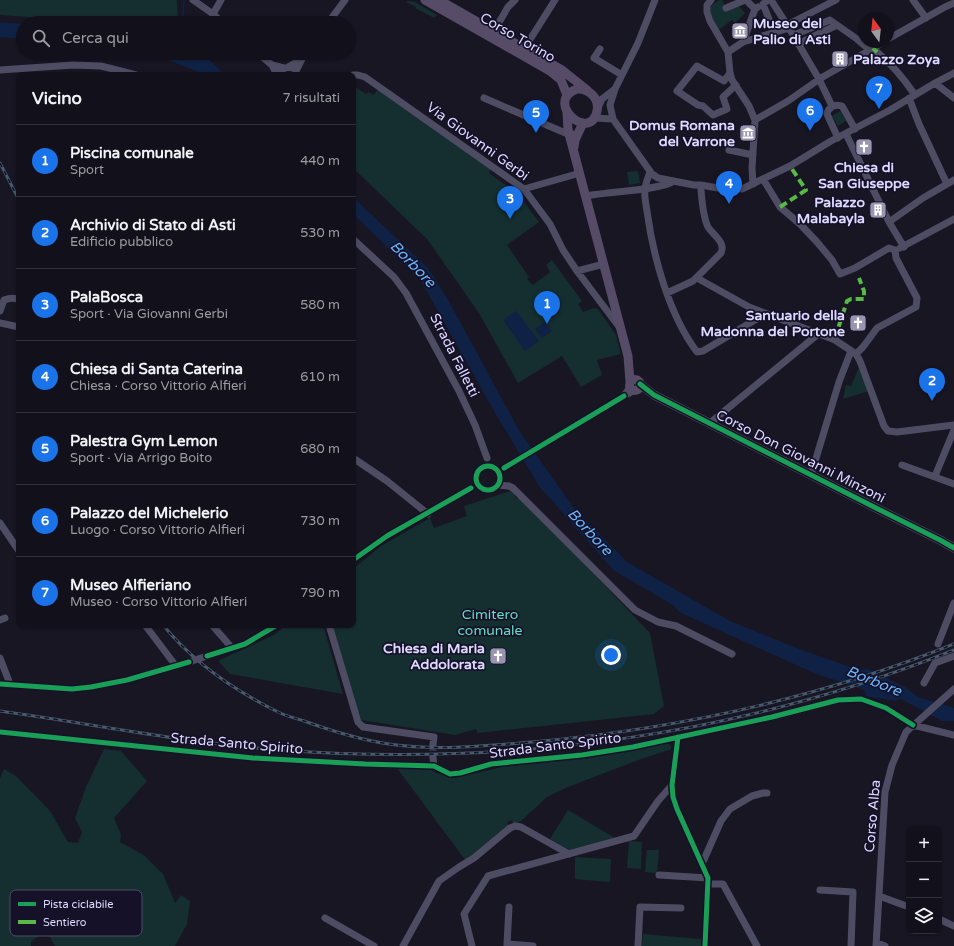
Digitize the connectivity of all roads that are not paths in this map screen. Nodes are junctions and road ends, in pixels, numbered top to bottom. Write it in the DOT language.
graph roads {
  1 [pos="193,0"];
  2 [pos="221,0"];
  3 [pos="345,0"];
  4 [pos="425,0"];
  5 [pos="439,0"];
  6 [pos="515,0"];
  7 [pos="555,0"];
  8 [pos="655,0"];
  9 [pos="711,0"];
  10 [pos="746,0"];
  11 [pos="771,0"];
  12 [pos="836,0"];
  13 [pos="913,0"];
  14 [pos="765,2"];
  15 [pos="954,3"];
  16 [pos="726,8"];
  17 [pos="755,9"];
  18 [pos="213,14"];
  19 [pos="333,16"];
  20 [pos="926,18"];
  21 [pos="837,25"];
  22 [pos="788,26"];
  23 [pos="494,31"];
  24 [pos="774,32"];
  25 [pos="794,35"];
  26 [pos="894,37"];
  27 [pos="743,42"];
  28 [pos="798,44"];
  29 [pos="877,48"];
  30 [pos="524,49"];
  31 [pos="600,49"];
  32 [pos="873,51"];
  33 [pos="728,52"];
  34 [pos="266,60"];
  35 [pos="297,60"];
  36 [pos="303,60"];
  37 [pos="272,65"];
  38 [pos="286,67"];
  39 [pos="0,70"];
  40 [pos="124,72"];
  41 [pos="276,72"];
  42 [pos="280,72"];
  43 [pos="296,72"];
  44 [pos="299,72"];
  45 [pos="730,73"];
  46 [pos="954,73"];
  47 [pos="356,75"];
  48 [pos="622,75"];
  49 [pos="819,79"];
  50 [pos="724,81"];
  51 [pos="935,83"];
  52 [pos="734,86"];
  53 [pos="615,89"];
  54 [pos="589,92"];
  55 [pos="567,95"];
  56 [pos="912,97"];
  57 [pos="484,98"];
  58 [pos="954,98"];
  59 [pos="832,106"];
  60 [pos="596,112"];
  61 [pos="567,113"];
  62 [pos="613,119"];
  63 [pos="755,120"];
  64 [pos="583,123"];
  65 [pos="855,129"];
  66 [pos="574,134"];
  67 [pos="846,134"];
  68 [pos="838,138"];
  69 [pos="729,150"];
  70 [pos="753,155"];
  71 [pos="650,172"];
  72 [pos="580,173"];
  73 [pos="763,179"];
  74 [pos="954,180"];
  75 [pos="674,181"];
  76 [pos="701,184"];
  77 [pos="753,184"];
  78 [pos="947,184"];
  79 [pos="645,188"];
  80 [pos="524,189"];
  81 [pos="586,196"];
  82 [pos="954,219"];
  83 [pos="889,222"];
  84 [pos="356,242"];
  85 [pos="904,247"];
  86 [pos="895,250"];
  87 [pos="604,264"];
  88 [pos="577,271"];
  89 [pos="697,278"];
  90 [pos="667,293"];
  91 [pos="16,298"];
  92 [pos="0,311"];
  93 [pos="765,314"];
  94 [pos="0,323"];
  95 [pos="16,326"];
  96 [pos="622,331"];
  97 [pos="817,334"];
  98 [pos="854,353"];
  99 [pos="635,386"];
  100 [pos="710,423"];
  101 [pos="954,425"];
  102 [pos="954,430"];
  103 [pos="487,458"];
  104 [pos="356,460"];
  105 [pos="902,465"];
  106 [pos="482,468"];
  107 [pos="496,471"];
  108 [pos="811,475"];
  109 [pos="935,476"];
  110 [pos="478,484"];
  111 [pos="954,484"];
  112 [pos="497,485"];
  113 [pos="428,514"];
  114 [pos="0,523"];
  115 [pos="940,540"];
  116 [pos="954,540"];
  117 [pos="16,547"];
  118 [pos="954,548"];
  119 [pos="356,558"];
  120 [pos="954,603"];
  121 [pos="147,628"];
  122 [pos="215,628"];
  123 [pos="272,628"];
  124 [pos="330,628"];
  125 [pos="938,644"];
  126 [pos="232,648"];
  127 [pos="732,654"];
  128 [pos="954,656"];
  129 [pos="0,658"];
  130 [pos="176,666"];
  131 [pos="0,684"];
  132 [pos="10,684"];
  133 [pos="924,684"];
  134 [pos="952,691"];
  135 [pos="913,725"];
  136 [pos="0,732"];
  137 [pos="954,735"];
  138 [pos="678,737"];
  139 [pos="433,744"];
  140 [pos="433,758"];
  141 [pos="434,766"];
  142 [pos="672,785"];
  143 [pos="767,793"];
  144 [pos="569,854"];
  145 [pos="702,864"];
  146 [pos="659,875"];
  147 [pos="708,881"];
  148 [pos="820,890"];
  149 [pos="879,896"];
  150 [pos="510,907"];
  151 [pos="906,907"];
  152 [pos="681,908"];
  153 [pos="325,918"];
  154 [pos="942,920"];
  155 [pos="954,926"];
  156 [pos="877,944"];
  157 [pos="507,945"];
  158 [pos="374,946"];
  159 [pos="403,946"];
  160 [pos="472,946"];
  161 [pos="533,946"];
  162 [pos="638,946"];
  163 [pos="705,946"];
  164 [pos="757,946"];
  165 [pos="850,946"];
  166 [pos="885,946"];
  1 -- 18 [label="street"];
  2 -- 18 [label="street"];
  3 -- 19 [label="street"];
  4 -- 55 [label="main road, Corso Torino"];
  5 -- 23 [label="main road, Corso Torino"];
  6 -- 23 [label="street"];
  7 -- 30 [label="street"];
  8 -- 48 [label="street"];
  9 -- 33 [label="street"];
  10 -- 16 [label="street"];
  10 -- 17 [label="street"];
  11 -- 22 [label="street"];
  12 -- 22 [label="street"];
  13 -- 20 [label="street"];
  14 -- 17 [label="street"];
  14 -- 24 [label="street"];
  15 -- 20 [label="street"];
  17 -- 27 [label="street"];
  20 -- 26 [label="street"];
  21 -- 25 [label="street"];
  21 -- 28 [label="street"];
  21 -- 32 [label="street"];
  22 -- 24 [label="street"];
  22 -- 25 [label="street"];
  23 -- 30 [label="main road, Corso Torino"];
  24 -- 27 [label="street"];
  25 -- 28 [label="street"];
  27 -- 33 [label="street"];
  28 -- 49 [label="street"];
  29 -- 32 [label="street"];
  30 -- 54 [label="main road, Corso Torino"];
  31 -- 48 [label="street"];
  32 -- 49 [label="street"];
  32 -- 56 [label="street"];
  33 -- 45 [label="street"];
  34 -- 37 [label="street"];
  35 -- 38 [label="street"];
  36 -- 44 [label="street"];
  37 -- 38 [label="street"];
  37 -- 41 [label="street"];
  38 -- 42 [label="street"];
  38 -- 43 [label="street"];
  39 -- 40 [label="street"];
  45 -- 50 [label="street"];
  45 -- 52 [label="street"];
  46 -- 51 [label="street"];
  47 -- 80 [label="street, Via Giovanni Gerbi"];
  48 -- 53 [label="street"];
  49 -- 59 [label="street"];
  49 -- 63 [label="street"];
  50 -- 52 [label="street"];
  50 -- 52 [label="street"];
  51 -- 56 [label="street"];
  51 -- 58 [label="street"];
  52 -- 63 [label="street"];
  53 -- 54 [label="street"];
  53 -- 60 [label="street"];
  53 -- 62 [label="street"];
  54 -- 55 [label="main road"];
  54 -- 60 [label="main road"];
  55 -- 61 [label="main road"];
  56 -- 65 [label="street"];
  56 -- 78 [label="street"];
  57 -- 66 [label="street"];
  59 -- 65 [label="street"];
  59 -- 68 [label="street"];
  60 -- 62 [label="street"];
  60 -- 64 [label="main road"];
  61 -- 64 [label="main road"];
  61 -- 66 [label="main road, Corso Don Giovanni Minzoni"];
  62 -- 71 [label="street"];
  63 -- 70 [label="street"];
  64 -- 66 [label="main road"];
  65 -- 67 [label="street"];
  66 -- 72 [label="main road, Corso Don Giovanni Minzoni"];
  67 -- 68 [label="street"];
  67 -- 83 [label="street"];
  68 -- 73 [label="street"];
  69 -- 70 [label="street"];
  70 -- 77 [label="street"];
  71 -- 75 [label="street"];
  71 -- 79 [label="street"];
  72 -- 80 [label="street"];
  72 -- 81 [label="main road, Corso Don Giovanni Minzoni"];
  73 -- 77 [label="street"];
  73 -- 86 [label="street"];
  74 -- 78 [label="street"];
  75 -- 76 [label="street"];
  75 -- 79 [label="street"];
  76 -- 77 [label="street"];
  76 -- 89 [label="street"];
  78 -- 83 [label="street"];
  79 -- 81 [label="street"];
  79 -- 90 [label="street"];
  80 -- 88 [label="street, Via Giovanni Gerbi"];
  81 -- 87 [label="main road, Corso Don Giovanni Minzoni"];
  82 -- 85 [label="street"];
  83 -- 85 [label="street"];
  84 -- 103 [label="street, Strada Falletti"];
  85 -- 86 [label="street"];
  86 -- 98 [label="street"];
  87 -- 88 [label="street"];
  87 -- 96 [label="main road, Corso Don Giovanni Minzoni"];
  88 -- 96 [label="street, Via Giovanni Gerbi"];
  89 -- 90 [label="street"];
  89 -- 93 [label="street"];
  90 -- 93 [label="street"];
  91 -- 92 [label="street"];
  93 -- 97 [label="street"];
  94 -- 95 [label="street"];
  96 -- 99 [label="main road, Corso Don Giovanni Minzoni"];
  97 -- 98 [label="street"];
  97 -- 100 [label="street"];
  98 -- 101 [label="street"];
  98 -- 108 [label="street"];
  99 -- 100 [label="main road, Corso Don Giovanni Minzoni"];
  99 -- 107 [label="street"];
  100 -- 108 [label="main road, Corso Don Giovanni Minzoni"];
  102 -- 109 [label="street"];
  103 -- 106 [label="street"];
  103 -- 107 [label="street, Strada Falletti"];
  104 -- 113 [label="street"];
  105 -- 109 [label="street"];
  106 -- 107 [label="street"];
  106 -- 110 [label="street"];
  107 -- 112 [label="street"];
  108 -- 115 [label="main road, Corso Don Giovanni Minzoni"];
  109 -- 111 [label="street"];
  110 -- 112 [label="street"];
  110 -- 113 [label="street"];
  112 -- 127 [label="street"];
  113 -- 119 [label="street"];
  114 -- 117 [label="street"];
  115 -- 116 [label="main road, Corso Don Giovanni Minzoni"];
  115 -- 118 [label="main road, Corso Don Giovanni Minzoni"];
  120 -- 125 [label="street"];
  121 -- 130 [label="street"];
  122 -- 126 [label="street"];
  123 -- 126 [label="street"];
  124 -- 139 [label="street"];
  126 -- 130 [label="street, bridge"];
  128 -- 133 [label="street"];
  129 -- 132 [label="street"];
  130 -- 132 [label="street"];
  131 -- 132 [label="street"];
  134 -- 135 [label="street, Corso Alba"];
  135 -- 137 [label="street, Strada Santo Spirito"];
  135 -- 138 [label="street, Strada Santo Spirito"];
  135 -- 149 [label="street, Corso Alba"];
  136 -- 141 [label="street, Strada Santo Spirito"];
  138 -- 141 [label="street, Strada Santo Spirito"];
  138 -- 142 [label="street"];
  140 -- 141 [label="street"];
  142 -- 144 [label="street"];
  142 -- 145 [label="street"];
  143 -- 145 [label="street"];
  144 -- 159 [label="street"];
  144 -- 160 [label="street"];
  145 -- 147 [label="street"];
  146 -- 147 [label="street"];
  147 -- 163 [label="street"];
  147 -- 164 [label="street"];
  148 -- 165 [label="street"];
  149 -- 151 [label="street"];
  149 -- 156 [label="street, Corso Alba"];
  150 -- 157 [label="street"];
  152 -- 162 [label="street"];
  153 -- 158 [label="street"];
  154 -- 155 [label="street"];
  156 -- 166 [label="street"];
  157 -- 161 [label="street"];
}
